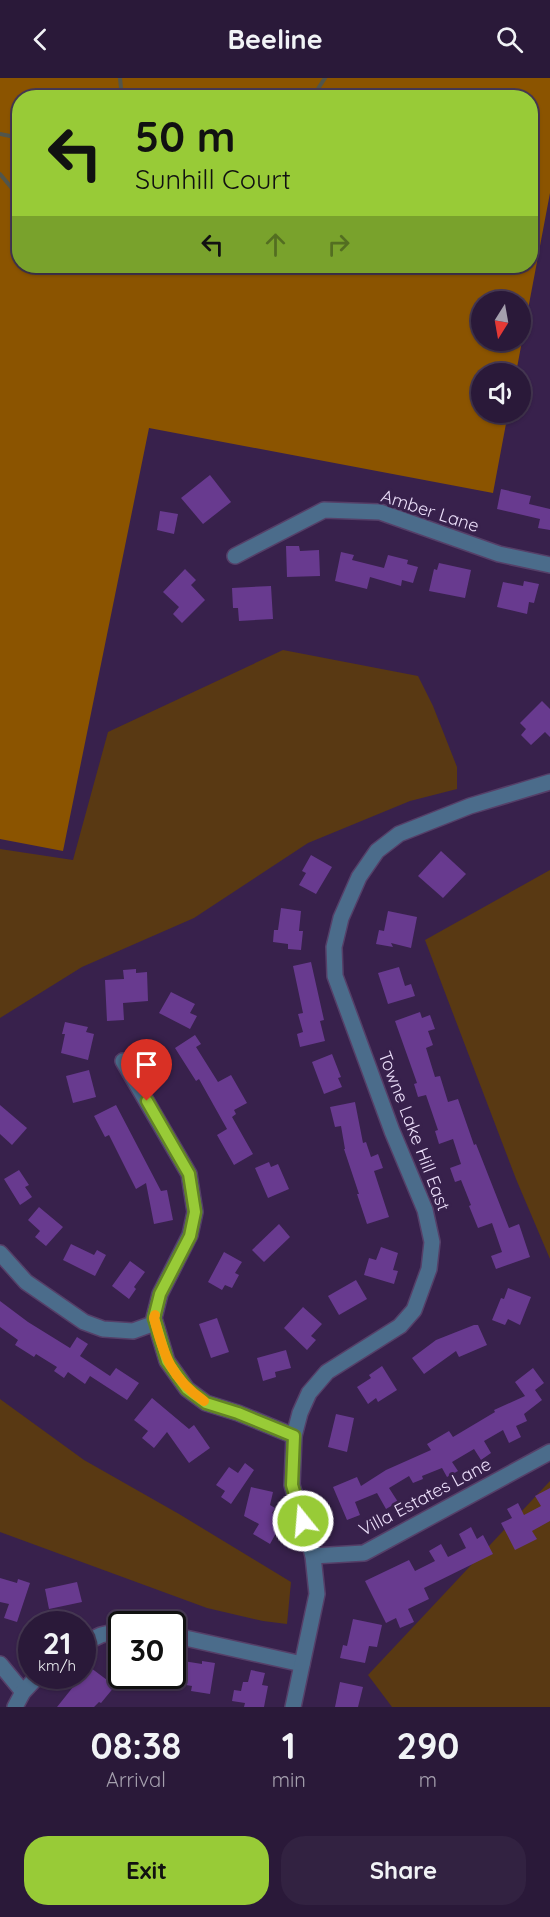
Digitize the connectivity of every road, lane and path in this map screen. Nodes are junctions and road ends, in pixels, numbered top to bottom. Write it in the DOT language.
graph roads {
  1 [pos="235,556"];
  2 [pos="550,564"];
  3 [pos="550,782"];
  4 [pos="123,1061"];
  5 [pos="0,1253"];
  6 [pos="155,1323"];
  7 [pos="294,1436"];
  8 [pos="550,1452"];
  9 [pos="314,1556"];
  10 [pos="186,1638"];
  11 [pos="0,1664"];
  12 [pos="302,1664"];
  13 [pos="26,1689"];
  14 [pos="23,1692"];
  15 [pos="15,1707"];
  16 [pos="293,1707"];
  1 -- 2 [label="street, Amber Lane"];
  3 -- 7 [label="street, Towne Lake Hill East"];
  4 -- 6 [label="street"];
  5 -- 6 [label="street"];
  6 -- 7 [label="street"];
  7 -- 9 [label="street, Towne Lake Hill East"];
  8 -- 9 [label="street, Villa Estates Lane"];
  9 -- 12 [label="street, Towne Lake Hill East"];
  10 -- 12 [label="street"];
  11 -- 14 [label="street"];
  12 -- 16 [label="street, Towne Lake Hill East"];
  13 -- 14 [label="street"];
  14 -- 15 [label="street"];
}
